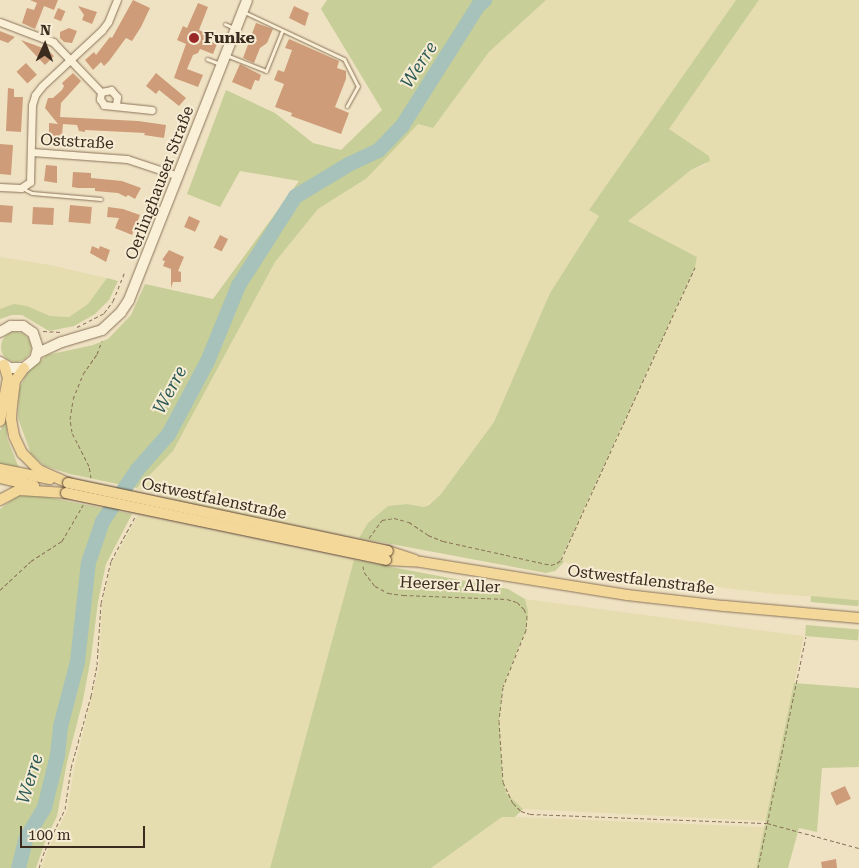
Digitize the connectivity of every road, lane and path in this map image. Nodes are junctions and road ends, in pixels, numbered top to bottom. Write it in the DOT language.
graph roads {
  1 [pos="117,0"];
  2 [pos="247,0"];
  3 [pos="243,11"];
  4 [pos="0,22"];
  5 [pos="225,24"];
  6 [pos="236,28"];
  7 [pos="282,31"];
  8 [pos="207,59"];
  9 [pos="70,60"];
  10 [pos="224,60"];
  11 [pos="101,92"];
  12 [pos="116,105"];
  13 [pos="347,106"];
  14 [pos="152,110"];
  15 [pos="32,152"];
  16 [pos="178,176"];
  17 [pos="0,187"];
  18 [pos="21,188"];
  19 [pos="101,199"];
  20 [pos="695,267"];
  21 [pos="125,272"];
  22 [pos="38,326"];
  23 [pos="71,330"];
  24 [pos="101,330"];
  25 [pos="0,332"];
  26 [pos="62,337"];
  27 [pos="37,338"];
  28 [pos="38,353"];
  29 [pos="2,364"];
  30 [pos="24,368"];
  31 [pos="0,421"];
  32 [pos="0,469"];
  33 [pos="0,478"];
  34 [pos="91,484"];
  35 [pos="67,488"];
  36 [pos="86,499"];
  37 [pos="0,500"];
  38 [pos="139,511"];
  39 [pos="367,542"];
  40 [pos="363,560"];
  41 [pos="0,590"];
  42 [pos="859,618"];
  43 [pos="806,637"];
  44 [pos="767,823"];
  45 [pos="859,848"];
  46 [pos="39,868"];
  47 [pos="758,868"];
  1 -- 9 [label="street"];
  2 -- 3 [label="main road, Oerlinghauser Straße"];
  3 -- 6 [label="main road, Oerlinghauser Straße"];
  3 -- 7 [label="lane"];
  4 -- 9 [label="street"];
  5 -- 6 [label="lane"];
  6 -- 10 [label="main road, Oerlinghauser Straße"];
  7 -- 10 [label="lane"];
  7 -- 13 [label="lane"];
  8 -- 10 [label="lane"];
  9 -- 11 [label="street"];
  9 -- 15 [label="street"];
  10 -- 16 [label="main road, Oerlinghauser Straße"];
  11 -- 12 [label="street"];
  11 -- 12 [label="street"];
  12 -- 14 [label="street"];
  15 -- 16 [label="street, Oststraße"];
  15 -- 18 [label="street, Oststraße"];
  16 -- 24 [label="main road, Oerlinghauser Straße"];
  17 -- 18 [label="street"];
  18 -- 19 [label="lane"];
  20 -- 39 [label="path, Heerser Aller"];
  21 -- 23 [label="path"];
  22 -- 26 [label="path"];
  24 -- 26 [label="main road, Oerlinghauser Straße"];
  24 -- 34 [label="path"];
  25 -- 27 [label="main road"];
  26 -- 27 [label="main road, Oerlinghauser Straße"];
  26 -- 28 [label="main road, Oerlinghauser Straße"];
  27 -- 28 [label="main road"];
  28 -- 30 [label="main road"];
  29 -- 30 [label="main road"];
  29 -- 31 [label="main road"];
  30 -- 35 [label="main road"];
  32 -- 35 [label="main road, Ostwestfalenstraße"];
  33 -- 35 [label="main road, Ostwestfalenstraße"];
  35 -- 37 [label="main road"];
  35 -- 42 [label="main road, Ostwestfalenstraße, bridge"];
  36 -- 41 [label="path"];
  38 -- 46 [label="path"];
  40 -- 44 [label="path, Heerser Aller"];
  43 -- 44 [label="path"];
  44 -- 45 [label="path, Heerser Aller"];
  44 -- 47 [label="path"];
}
